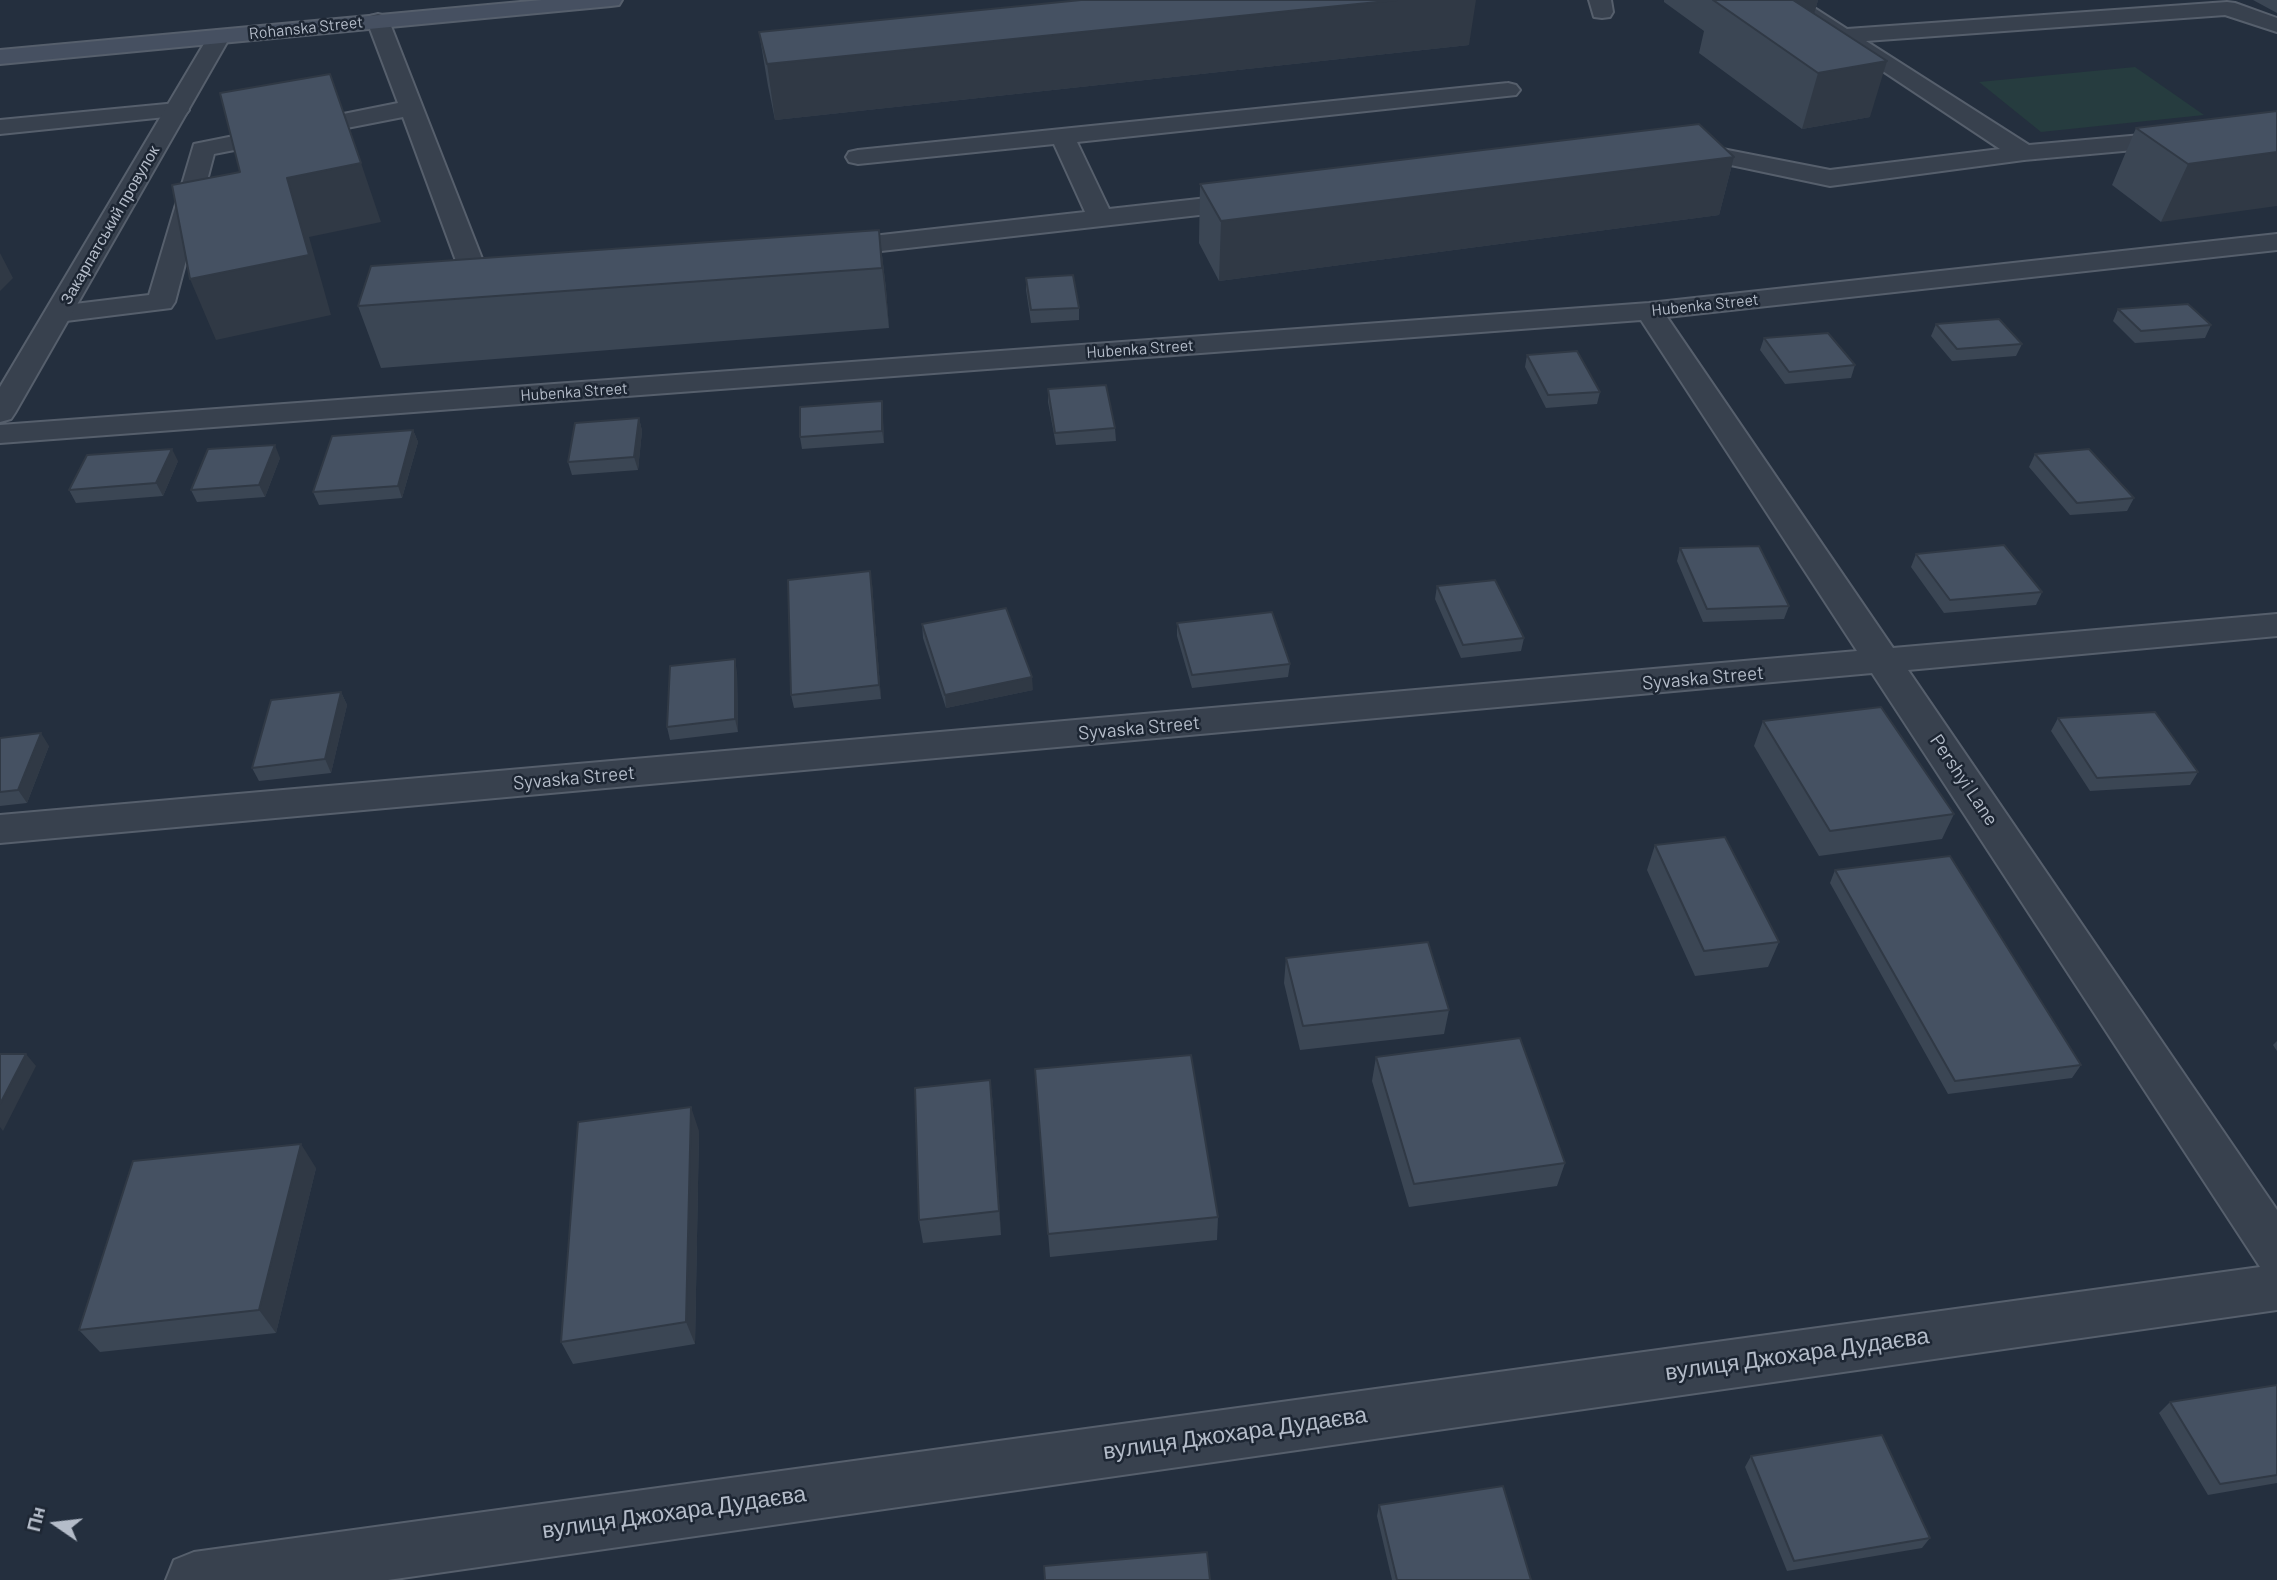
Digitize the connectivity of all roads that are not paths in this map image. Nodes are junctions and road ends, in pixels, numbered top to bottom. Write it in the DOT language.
graph roads {
  1 [pos="611,0"];
  2 [pos="1787,0"];
  3 [pos="378,21"];
  4 [pos="2277,25"];
  5 [pos="1844,36"];
  6 [pos="219,37"];
  7 [pos="0,57"];
  8 [pos="1508,90"];
  9 [pos="411,108"];
  10 [pos="177,110"];
  11 [pos="0,127"];
  12 [pos="2277,130"];
  13 [pos="1062,136"];
  14 [pos="2024,153"];
  15 [pos="858,157"];
  16 [pos="1652,159"];
  17 [pos="1279,198"];
  18 [pos="1100,217"];
  19 [pos="2277,242"];
  20 [pos="810,251"];
  21 [pos="520,283"];
  22 [pos="1649,311"];
  23 [pos="58,314"];
  24 [pos="2,406"];
  25 [pos="0,434"];
  26 [pos="2277,625"];
  27 [pos="1885,662"];
  28 [pos="0,829"];
  29 [pos="2277,1251"];
  30 [pos="2277,1287"];
  31 [pos="194,1580"];
  1 -- 3 [label="main road, Rohanska Street"];
  2 -- 5 [label="street"];
  3 -- 6 [label="main road, Rohanska Street"];
  3 -- 9 [label="street"];
  4 -- 5 [label="street"];
  5 -- 14 [label="street"];
  6 -- 7 [label="main road, Rohanska Street"];
  6 -- 10 [label="street, Закарпатський провулок"];
  8 -- 13 [label="street"];
  9 -- 21 [label="street"];
  9 -- 23 [label="street"];
  10 -- 11 [label="street"];
  10 -- 23 [label="street, Закарпатський провулок"];
  12 -- 14 [label="street"];
  13 -- 15 [label="street"];
  13 -- 18 [label="street"];
  14 -- 16 [label="street"];
  17 -- 18 [label="street"];
  18 -- 20 [label="street"];
  19 -- 22 [label="street, Hubenka Street"];
  22 -- 25 [label="street, Hubenka Street"];
  22 -- 27 [label="street, Pershyi Lane"];
  23 -- 24 [label="street, Закарпатський провулок"];
  26 -- 27 [label="street, Syvaska Street"];
  27 -- 28 [label="street, Syvaska Street"];
  27 -- 29 [label="street, Pershyi Lane"];
  30 -- 31 [label="street, вулиця Джохара Дудаєва"];
}
